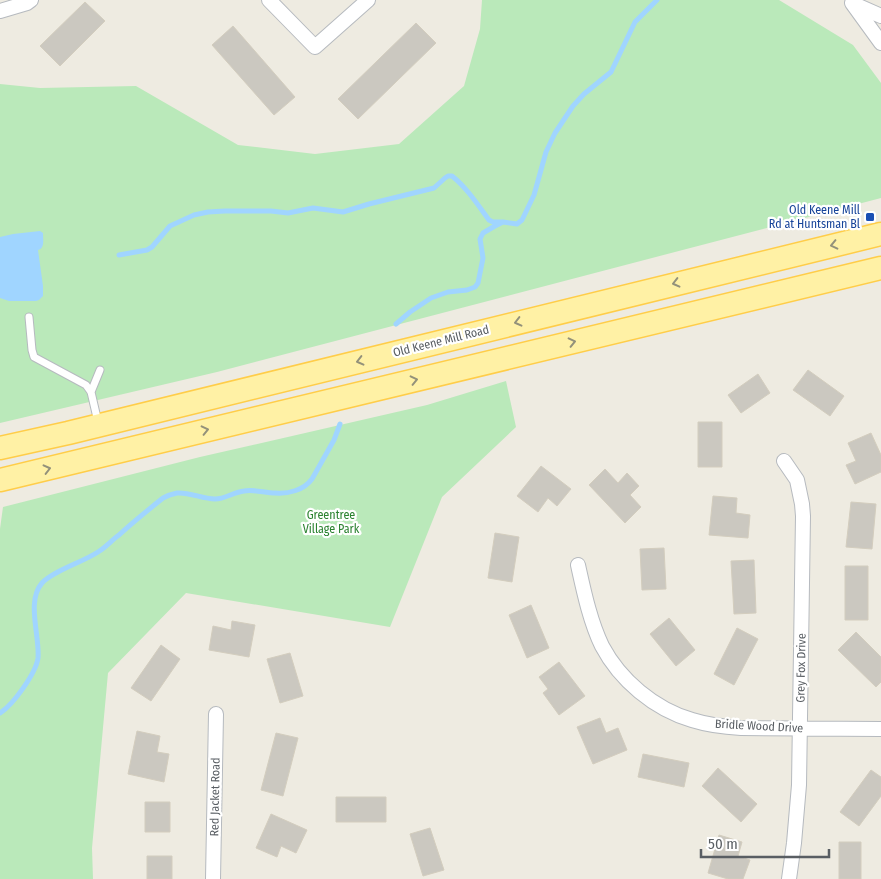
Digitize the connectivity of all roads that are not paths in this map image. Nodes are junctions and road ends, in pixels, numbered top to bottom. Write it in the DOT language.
graph roads {
  1 [pos="31,0"];
  2 [pos="269,0"];
  3 [pos="368,0"];
  4 [pos="851,1"];
  5 [pos="0,11"];
  6 [pos="881,16"];
  7 [pos="881,43"];
  8 [pos="881,234"];
  9 [pos="881,268"];
  10 [pos="29,317"];
  11 [pos="100,370"];
  12 [pos="91,392"];
  13 [pos="99,425"];
  14 [pos="0,448"];
  15 [pos="784,461"];
  16 [pos="0,480"];
  17 [pos="578,565"];
  18 [pos="216,714"];
  19 [pos="800,728"];
  20 [pos="881,730"];
  21 [pos="213,879"];
  22 [pos="789,879"];
  1 -- 5 [label="street"];
  2 -- 3 [label="street"];
  4 -- 6 [label="street"];
  4 -- 7 [label="street"];
  8 -- 13 [label="main road, Old Keene Mill Road, one-way"];
  16 -- 9 [label="main road, one-way"];
  10 -- 12 [label="lane"];
  11 -- 12 [label="lane"];
  12 -- 13 [label="lane"];
  13 -- 14 [label="main road, Old Keene Mill Road"];
  15 -- 19 [label="street, Grey Fox Drive"];
  17 -- 19 [label="street, Bridle Wood Drive"];
  18 -- 21 [label="street, Red Jacket Road"];
  19 -- 20 [label="street, Bridle Wood Drive"];
  19 -- 22 [label="street, Grey Fox Drive"];
}
